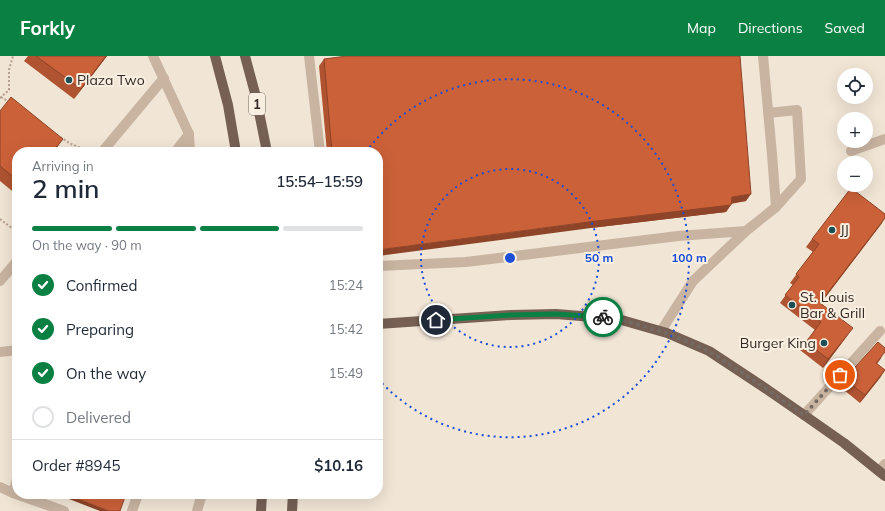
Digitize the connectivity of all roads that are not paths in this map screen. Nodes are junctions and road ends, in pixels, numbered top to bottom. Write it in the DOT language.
graph roads {
  1 [pos="153,56"];
  2 [pos="215,56"];
  3 [pos="245,56"];
  4 [pos="308,56"];
  5 [pos="763,56"];
  6 [pos="164,78"];
  7 [pos="768,113"];
  8 [pos="189,134"];
  9 [pos="885,139"];
  10 [pos="106,147"];
  11 [pos="179,147"];
  12 [pos="190,147"];
  13 [pos="235,147"];
  14 [pos="266,147"];
  15 [pos="319,147"];
  16 [pos="851,151"];
  17 [pos="776,207"];
  18 [pos="746,230"];
  19 [pos="383,266"];
  20 [pos="12,267"];
  21 [pos="0,281"];
  22 [pos="383,324"];
  23 [pos="661,331"];
  24 [pos="880,331"];
  25 [pos="12,351"];
  26 [pos="0,352"];
  27 [pos="804,415"];
  28 [pos="883,470"];
  29 [pos="0,487"];
  30 [pos="12,493"];
  31 [pos="30,499"];
  32 [pos="136,499"];
  33 [pos="201,499"];
  34 [pos="262,499"];
  35 [pos="293,499"];
  36 [pos="64,511"];
  37 [pos="132,511"];
  38 [pos="198,511"];
  39 [pos="261,511"];
  40 [pos="292,511"];
  1 -- 6 [label="street"];
  2 -- 13 [label="main road, 1"];
  3 -- 14 [label="main road, 1"];
  4 -- 15 [label="street"];
  5 -- 7 [label="street"];
  6 -- 8 [label="street"];
  6 -- 10 [label="street"];
  7 -- 17 [label="street"];
  7 -- 17 [label="street"];
  8 -- 11 [label="street"];
  8 -- 12 [label="street"];
  9 -- 16 [label="street"];
  17 -- 18 [label="street"];
  18 -- 19 [label="street"];
  18 -- 23 [label="street"];
  20 -- 21 [label="street"];
  22 -- 23 [label="main road"];
  23 -- 27 [label="main road"];
  24 -- 27 [label="street"];
  25 -- 26 [label="street"];
  27 -- 28 [label="main road"];
  29 -- 30 [label="street"];
  31 -- 36 [label="street"];
  32 -- 37 [label="street"];
  33 -- 38 [label="street"];
  34 -- 39 [label="main road"];
  35 -- 40 [label="main road"];
}
